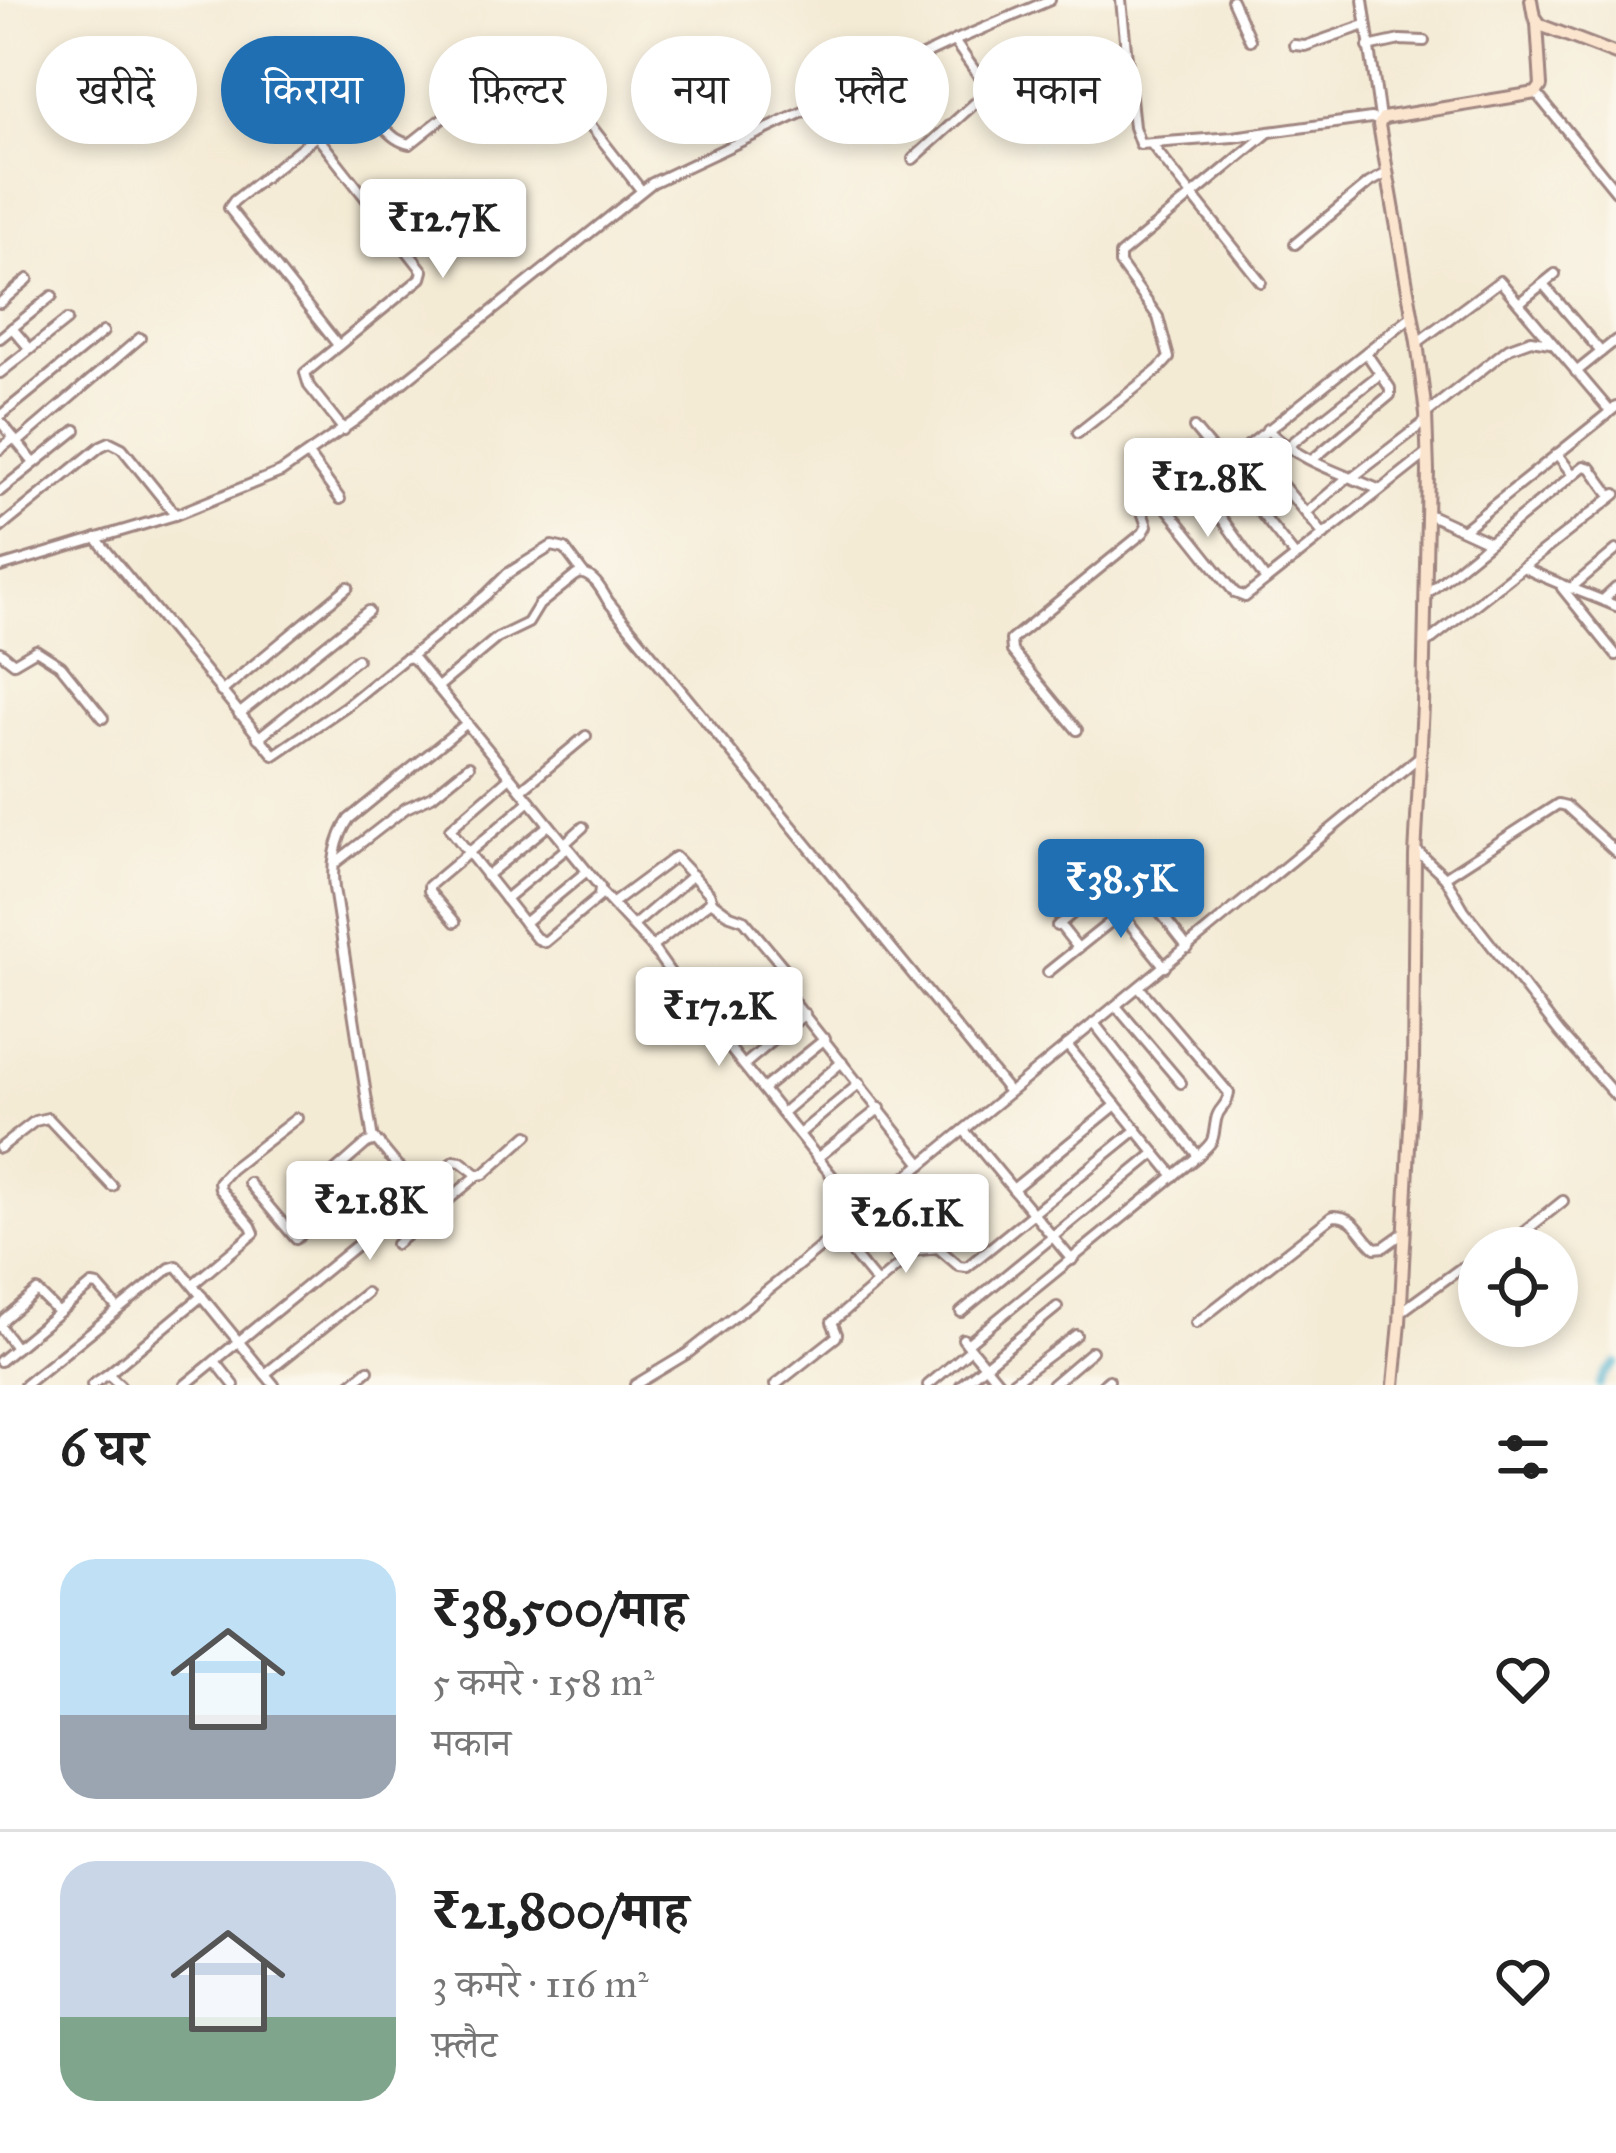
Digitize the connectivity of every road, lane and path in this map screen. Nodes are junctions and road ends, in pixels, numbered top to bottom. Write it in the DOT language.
graph roads {
  1 [pos="1050,0"];
  2 [pos="1121,0"];
  3 [pos="1232,0"];
  4 [pos="1363,0"];
  5 [pos="1532,0"];
  6 [pos="1537,23"];
  7 [pos="1364,25"];
  8 [pos="1250,40"];
  9 [pos="1424,40"];
  10 [pos="954,41"];
  11 [pos="1294,45"];
  12 [pos="1368,47"];
  13 [pos="1616,54"];
  14 [pos="973,68"];
  15 [pos="1536,93"];
  16 [pos="973,104"];
  17 [pos="1380,120"];
  18 [pos="1269,132"];
  19 [pos="405,143"];
  20 [pos="305,144"];
  21 [pos="323,144"];
  22 [pos="1152,145"];
  23 [pos="914,159"];
  24 [pos="1388,172"];
  25 [pos="640,190"];
  26 [pos="1616,191"];
  27 [pos="1191,196"];
  28 [pos="1294,244"];
  29 [pos="1556,274"];
  30 [pos="28,279"];
  31 [pos="1261,282"];
  32 [pos="1543,284"];
  33 [pos="52,296"];
  34 [pos="0,303"];
  35 [pos="1519,303"];
  36 [pos="1412,315"];
  37 [pos="67,320"];
  38 [pos="12,328"];
  39 [pos="103,332"];
  40 [pos="0,338"];
  41 [pos="140,338"];
  42 [pos="1616,340"];
  43 [pos="1417,342"];
  44 [pos="1551,343"];
  45 [pos="338,345"];
  46 [pos="29,349"];
  47 [pos="1601,352"];
  48 [pos="1366,353"];
  49 [pos="1576,372"];
  50 [pos="0,373"];
  51 [pos="1380,374"];
  52 [pos="1613,409"];
  53 [pos="1426,417"];
  54 [pos="0,419"];
  55 [pos="1194,428"];
  56 [pos="1267,429"];
  57 [pos="76,430"];
  58 [pos="344,430"];
  59 [pos="1078,433"];
  60 [pos="16,440"];
  61 [pos="1249,445"];
  62 [pos="1210,447"];
  63 [pos="1287,447"];
  64 [pos="0,449"];
  65 [pos="1428,453"];
  66 [pos="1557,454"];
  67 [pos="308,455"];
  68 [pos="1312,460"];
  69 [pos="1224,461"];
  70 [pos="34,463"];
  71 [pos="1180,472"];
  72 [pos="1573,475"];
  73 [pos="1350,477"];
  74 [pos="1378,490"];
  75 [pos="0,491"];
  76 [pos="1155,493"];
  77 [pos="1614,495"];
  78 [pos="340,500"];
  79 [pos="1306,513"];
  80 [pos="1427,514"];
  81 [pos="175,515"];
  82 [pos="0,528"];
  83 [pos="1464,529"];
  84 [pos="1324,535"];
  85 [pos="96,538"];
  86 [pos="1489,542"];
  87 [pos="1616,550"];
  88 [pos="1296,557"];
  89 [pos="0,567"];
  90 [pos="1523,567"];
  91 [pos="584,573"];
  92 [pos="1266,580"];
  93 [pos="348,587"];
  94 [pos="1565,588"];
  95 [pos="1616,588"];
  96 [pos="1424,596"];
  97 [pos="1603,600"];
  98 [pos="1616,606"];
  99 [pos="368,611"];
  100 [pos="1424,645"];
  101 [pos="0,652"];
  102 [pos="1616,655"];
  103 [pos="410,657"];
  104 [pos="357,658"];
  105 [pos="438,687"];
  106 [pos="221,692"];
  107 [pos="239,714"];
  108 [pos="103,718"];
  109 [pos="467,723"];
  110 [pos="1077,730"];
  111 [pos="586,736"];
  112 [pos="258,738"];
  113 [pos="1420,757"];
  114 [pos="470,766"];
  115 [pos="510,777"];
  116 [pos="521,790"];
  117 [pos="530,801"];
  118 [pos="549,825"];
  119 [pos="584,827"];
  120 [pos="566,846"];
  121 [pos="1416,850"];
  122 [pos="1616,852"];
  123 [pos="467,853"];
  124 [pos="334,864"];
  125 [pos="586,871"];
  126 [pos="693,875"];
  127 [pos="486,876"];
  128 [pos="1445,877"];
  129 [pos="601,892"];
  130 [pos="1146,894"];
  131 [pos="505,899"];
  132 [pos="712,901"];
  133 [pos="613,903"];
  134 [pos="1120,913"];
  135 [pos="455,922"];
  136 [pos="524,922"];
  137 [pos="633,926"];
  138 [pos="652,946"];
  139 [pos="1078,948"];
  140 [pos="1188,948"];
  141 [pos="1165,967"];
  142 [pos="1048,972"];
  143 [pos="1139,987"];
  144 [pos="786,992"];
  145 [pos="1116,1006"];
  146 [pos="805,1014"];
  147 [pos="1094,1023"];
  148 [pos="825,1039"];
  149 [pos="725,1042"];
  150 [pos="1067,1045"];
  151 [pos="842,1062"];
  152 [pos="744,1065"];
  153 [pos="1181,1083"];
  154 [pos="860,1084"];
  155 [pos="764,1089"];
  156 [pos="1009,1092"];
  157 [pos="1616,1096"];
  158 [pos="1116,1106"];
  159 [pos="880,1108"];
  160 [pos="782,1113"];
  161 [pos="297,1118"];
  162 [pos="964,1130"];
  163 [pos="1136,1130"];
  164 [pos="527,1135"];
  165 [pos="799,1135"];
  166 [pos="373,1140"];
  167 [pos="0,1148"];
  168 [pos="1155,1153"];
  169 [pos="1198,1156"];
  170 [pos="817,1158"];
  171 [pos="922,1164"];
  172 [pos="478,1175"];
  173 [pos="1174,1176"];
  174 [pos="249,1183"];
  175 [pos="112,1186"];
  176 [pos="318,1186"];
  177 [pos="1013,1189"];
  178 [pos="419,1192"];
  179 [pos="1562,1202"];
  180 [pos="860,1213"];
  181 [pos="1034,1214"];
  182 [pos="385,1222"];
  183 [pos="1530,1227"];
  184 [pos="1406,1232"];
  185 [pos="836,1233"];
  186 [pos="1054,1238"];
  187 [pos="396,1244"];
  188 [pos="905,1254"];
  189 [pos="1072,1260"];
  190 [pos="1458,1270"];
  191 [pos="877,1283"];
  192 [pos="193,1284"];
  193 [pos="366,1293"];
  194 [pos="202,1296"];
  195 [pos="1057,1307"];
  196 [pos="118,1309"];
  197 [pos="58,1312"];
  198 [pos="961,1312"];
  199 [pos="1401,1312"];
  200 [pos="1196,1323"];
  201 [pos="1076,1335"];
  202 [pos="238,1342"];
  203 [pos="967,1344"];
  204 [pos="16,1348"];
  205 [pos="1092,1352"];
  206 [pos="0,1361"];
  207 [pos="215,1361"];
  208 [pos="986,1366"];
  209 [pos="368,1370"];
  210 [pos="108,1374"];
  211 [pos="265,1374"];
  212 [pos="653,1381"];
  213 [pos="25,1385"];
  214 [pos="92,1385"];
  215 [pos="120,1385"];
  216 [pos="185,1385"];
  217 [pos="234,1385"];
  218 [pos="274,1385"];
  219 [pos="350,1385"];
  220 [pos="634,1385"];
  221 [pos="775,1385"];
  222 [pos="928,1385"];
  223 [pos="961,1385"];
  224 [pos="1005,1385"];
  225 [pos="1052,1385"];
  226 [pos="1394,1385"];
  1 -- 10 [label="street"];
  2 -- 22 [label="street"];
  3 -- 8 [label="street"];
  4 -- 7 [label="street"];
  5 -- 6 [label="street"];
  6 -- 13 [label="street"];
  6 -- 15 [label="street"];
  7 -- 11 [label="street"];
  7 -- 12 [label="street"];
  9 -- 12 [label="street"];
  10 -- 14 [label="street"];
  10 -- 25 [label="street"];
  12 -- 17 [label="street"];
  15 -- 17 [label="street"];
  15 -- 26 [label="street"];
  16 -- 23 [label="street"];
  17 -- 18 [label="street"];
  17 -- 24 [label="street"];
  18 -- 22 [label="street"];
  18 -- 27 [label="street"];
  19 -- 25 [label="street"];
  20 -- 45 [label="street"];
  21 -- 45 [label="street"];
  22 -- 27 [label="street"];
  24 -- 28 [label="street"];
  24 -- 36 [label="street"];
  25 -- 58 [label="street"];
  27 -- 31 [label="street"];
  27 -- 59 [label="street"];
  29 -- 32 [label="street"];
  30 -- 34 [label="street"];
  32 -- 35 [label="street"];
  32 -- 47 [label="street"];
  33 -- 38 [label="street"];
  35 -- 43 [label="street"];
  35 -- 44 [label="street"];
  36 -- 43 [label="street"];
  36 -- 48 [label="street"];
  37 -- 46 [label="street"];
  38 -- 40 [label="street"];
  38 -- 46 [label="street"];
  39 -- 54 [label="street"];
  41 -- 60 [label="street"];
  42 -- 47 [label="street"];
  43 -- 53 [label="street"];
  44 -- 49 [label="street"];
  44 -- 53 [label="street"];
  45 -- 58 [label="street"];
  46 -- 50 [label="street"];
  47 -- 49 [label="street"];
  48 -- 51 [label="street"];
  48 -- 56 [label="street"];
  49 -- 52 [label="street"];
  51 -- 63 [label="street"];
  51 -- 68 [label="street"];
  52 -- 66 [label="street"];
  53 -- 65 [label="street"];
  53 -- 73 [label="street"];
  54 -- 60 [label="street"];
  55 -- 62 [label="street"];
  56 -- 61 [label="street"];
  56 -- 63 [label="street"];
  57 -- 70 [label="street"];
  58 -- 67 [label="street"];
  60 -- 64 [label="street"];
  60 -- 70 [label="street"];
  61 -- 69 [label="street"];
  61 -- 79 [label="street"];
  62 -- 69 [label="street"];
  62 -- 71 [label="street"];
  63 -- 68 [label="street"];
  65 -- 74 [label="street"];
  65 -- 80 [label="street"];
  66 -- 72 [label="street"];
  66 -- 83 [label="street"];
  67 -- 78 [label="street"];
  67 -- 81 [label="street"];
  68 -- 73 [label="street"];
  69 -- 88 [label="street"];
  70 -- 75 [label="street"];
  71 -- 76 [label="street"];
  71 -- 92 [label="street"];
  72 -- 77 [label="street"];
  72 -- 86 [label="street"];
  73 -- 74 [label="street"];
  73 -- 79 [label="street"];
  74 -- 84 [label="street"];
  76 -- 92 [label="street"];
  76 -- 110 [label="street"];
  77 -- 90 [label="street"];
  79 -- 84 [label="street"];
  80 -- 83 [label="street"];
  80 -- 96 [label="street"];
  81 -- 82 [label="street"];
  81 -- 85 [label="street"];
  83 -- 86 [label="street"];
  84 -- 88 [label="street"];
  85 -- 89 [label="street"];
  85 -- 106 [label="street"];
  86 -- 96 [label="street"];
  87 -- 94 [label="street"];
  88 -- 92 [label="street"];
  90 -- 94 [label="street"];
  90 -- 100 [label="street"];
  91 -- 103 [label="street"];
  91 -- 105 [label="street"];
  91 -- 156 [label="street"];
  93 -- 106 [label="street"];
  94 -- 97 [label="street"];
  94 -- 102 [label="street"];
  95 -- 97 [label="street"];
  96 -- 100 [label="street"];
  97 -- 98 [label="street"];
  99 -- 107 [label="street"];
  100 -- 113 [label="street"];
  101 -- 108 [label="street"];
  103 -- 105 [label="street"];
  103 -- 112 [label="street"];
  104 -- 112 [label="street"];
  105 -- 109 [label="street"];
  106 -- 107 [label="street"];
  107 -- 112 [label="street"];
  109 -- 115 [label="street"];
  109 -- 124 [label="street"];
  111 -- 116 [label="street"];
  113 -- 121 [label="street"];
  113 -- 140 [label="street"];
  114 -- 124 [label="street"];
  115 -- 116 [label="street"];
  115 -- 123 [label="street"];
  116 -- 117 [label="street"];
  117 -- 118 [label="street"];
  117 -- 123 [label="street"];
  118 -- 120 [label="street"];
  118 -- 127 [label="street"];
  119 -- 120 [label="street"];
  120 -- 125 [label="street"];
  120 -- 131 [label="street"];
  121 -- 128 [label="street"];
  121 -- 184 [label="street"];
  122 -- 128 [label="street"];
  123 -- 127 [label="street"];
  123 -- 135 [label="street"];
  124 -- 166 [label="street"];
  125 -- 129 [label="street"];
  125 -- 136 [label="street"];
  126 -- 132 [label="street"];
  126 -- 133 [label="street"];
  126 -- 137 [label="street"];
  127 -- 131 [label="street"];
  128 -- 157 [label="street"];
  129 -- 133 [label="street"];
  129 -- 136 [label="street"];
  130 -- 134 [label="street"];
  130 -- 139 [label="street"];
  130 -- 140 [label="street"];
  131 -- 136 [label="street"];
  132 -- 138 [label="street"];
  132 -- 144 [label="street"];
  133 -- 137 [label="street"];
  134 -- 139 [label="street"];
  134 -- 141 [label="street"];
  137 -- 138 [label="street"];
  138 -- 149 [label="street"];
  139 -- 142 [label="street"];
  140 -- 141 [label="street"];
  141 -- 143 [label="street"];
  143 -- 145 [label="street"];
  143 -- 169 [label="street"];
  144 -- 146 [label="street"];
  144 -- 149 [label="street"];
  145 -- 147 [label="street"];
  145 -- 153 [label="street"];
  146 -- 148 [label="street"];
  146 -- 152 [label="street"];
  147 -- 150 [label="street"];
  147 -- 169 [label="street"];
  148 -- 151 [label="street"];
  148 -- 155 [label="street"];
  149 -- 152 [label="street"];
  150 -- 156 [label="street"];
  150 -- 158 [label="street"];
  151 -- 154 [label="street"];
  151 -- 160 [label="street"];
  152 -- 155 [label="street"];
  154 -- 159 [label="street"];
  154 -- 165 [label="street"];
  155 -- 160 [label="street"];
  156 -- 162 [label="street"];
  158 -- 163 [label="street"];
  158 -- 177 [label="street"];
  159 -- 170 [label="street"];
  159 -- 171 [label="street"];
  160 -- 165 [label="street"];
  161 -- 192 [label="street"];
  162 -- 171 [label="street"];
  162 -- 177 [label="street"];
  163 -- 168 [label="street"];
  163 -- 181 [label="street"];
  164 -- 172 [label="street"];
  165 -- 170 [label="street"];
  166 -- 176 [label="street"];
  166 -- 178 [label="street"];
  167 -- 175 [label="street"];
  168 -- 173 [label="street"];
  168 -- 186 [label="street"];
  169 -- 173 [label="street"];
  170 -- 180 [label="street"];
  171 -- 180 [label="street"];
  172 -- 178 [label="street"];
  172 -- 187 [label="street"];
  173 -- 189 [label="street"];
  174 -- 182 [label="street"];
  177 -- 181 [label="street"];
  178 -- 182 [label="street"];
  179 -- 183 [label="street"];
  180 -- 185 [label="street"];
  180 -- 188 [label="street"];
  181 -- 186 [label="street"];
  181 -- 188 [label="street"];
  182 -- 202 [label="street"];
  184 -- 199 [label="street"];
  184 -- 200 [label="street"];
  185 -- 191 [label="street"];
  185 -- 212 [label="street"];
  186 -- 189 [label="street"];
  186 -- 198 [label="street"];
  188 -- 191 [label="street"];
  189 -- 203 [label="street"];
  190 -- 199 [label="street"];
  191 -- 221 [label="street"];
  192 -- 194 [label="street"];
  192 -- 196 [label="street"];
  193 -- 211 [label="street"];
  194 -- 202 [label="street"];
  194 -- 210 [label="street"];
  195 -- 208 [label="street"];
  196 -- 197 [label="street"];
  196 -- 213 [label="street"];
  197 -- 204 [label="street"];
  197 -- 204 [label="street"];
  199 -- 226 [label="street"];
  201 -- 224 [label="street"];
  202 -- 207 [label="street"];
  202 -- 211 [label="street"];
  203 -- 208 [label="street"];
  203 -- 222 [label="street"];
  204 -- 206 [label="street"];
  205 -- 225 [label="street"];
  207 -- 216 [label="street"];
  207 -- 217 [label="street"];
  208 -- 223 [label="street"];
  208 -- 224 [label="street"];
  209 -- 219 [label="street"];
  210 -- 214 [label="street"];
  210 -- 215 [label="street"];
  211 -- 218 [label="street"];
  212 -- 220 [label="street"];
}
